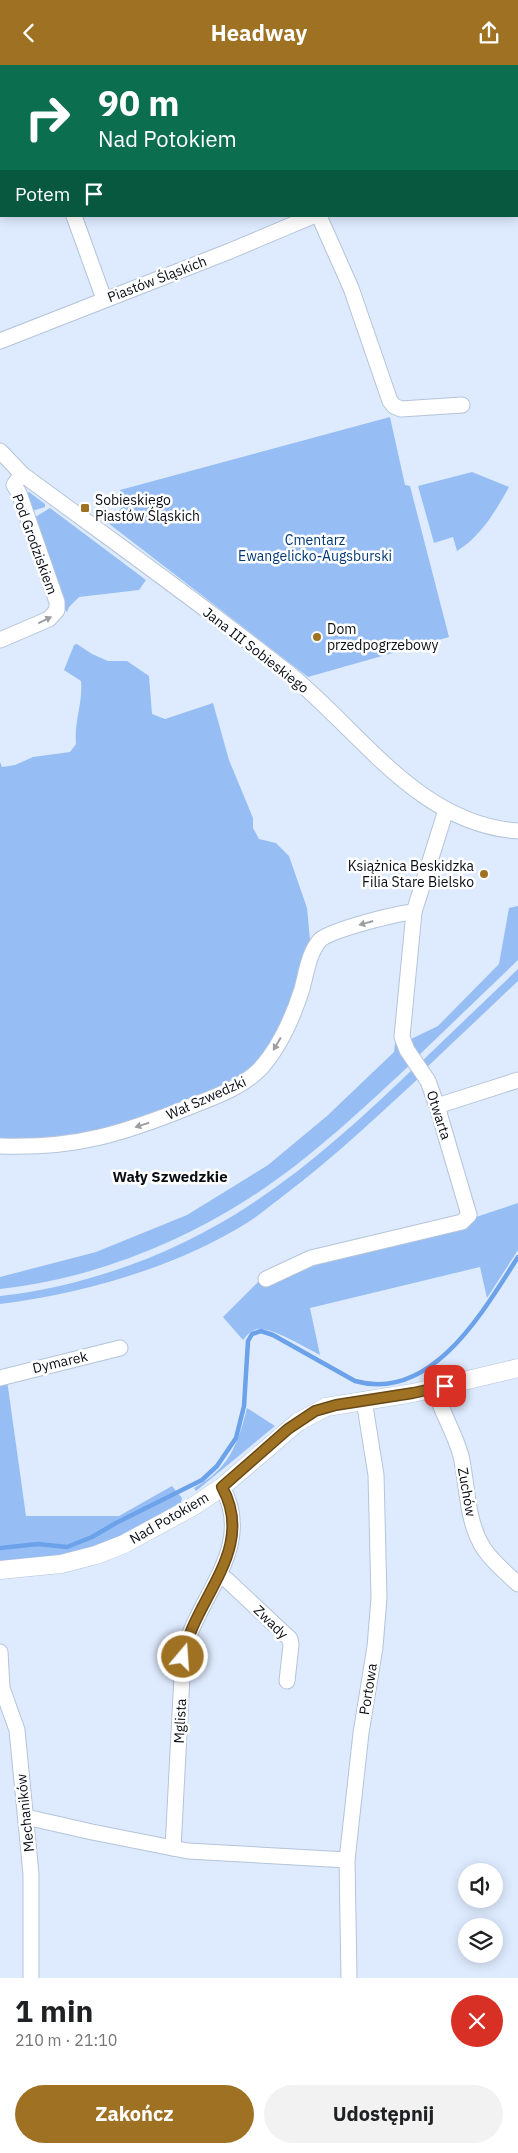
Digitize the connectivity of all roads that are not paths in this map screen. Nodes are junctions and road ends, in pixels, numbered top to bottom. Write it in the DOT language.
graph roads {
  1 [pos="74,217"];
  2 [pos="311,217"];
  3 [pos="319,217"];
  4 [pos="104,299"];
  5 [pos="0,341"];
  6 [pos="462,405"];
  7 [pos="0,451"];
  8 [pos="13,482"];
  9 [pos="0,640"];
  10 [pos="446,810"];
  11 [pos="518,831"];
  12 [pos="414,912"];
  13 [pos="518,1080"];
  14 [pos="437,1106"];
  15 [pos="0,1146"];
  16 [pos="266,1279"];
  17 [pos="120,1348"];
  18 [pos="518,1369"];
  19 [pos="0,1378"];
  20 [pos="435,1389"];
  21 [pos="364,1400"];
  22 [pos="222,1487"];
  23 [pos="0,1570"];
  24 [pos="220,1577"];
  25 [pos="518,1585"];
  26 [pos="0,1652"];
  27 [pos="287,1681"];
  28 [pos="26,1817"];
  29 [pos="173,1848"];
  30 [pos="346,1861"];
  31 [pos="31,1978"];
  32 [pos="349,1978"];
  1 -- 4 [label="street"];
  2 -- 4 [label="street, Piastów Śląskich"];
  3 -- 6 [label="street"];
  4 -- 5 [label="street, Piastów Śląskich"];
  7 -- 8 [label="street, Jana III Sobieskiego"];
  9 -- 8 [label="street, Pod Grodziskiem, one-way"];
  8 -- 10 [label="street, Jana III Sobieskiego"];
  10 -- 11 [label="street, Jana III Sobieskiego"];
  10 -- 12 [label="street, Otwarta"];
  12 -- 14 [label="street, Otwarta"];
  12 -- 15 [label="street, Wał Szwedzki, one-way"];
  13 -- 14 [label="street"];
  14 -- 16 [label="street, Otwarta"];
  17 -- 19 [label="street, Dymarek"];
  18 -- 20 [label="street, Nad Potokiem"];
  20 -- 21 [label="street, Nad Potokiem"];
  20 -- 25 [label="street, Zuchów"];
  21 -- 22 [label="street, Nad Potokiem"];
  21 -- 30 [label="street, Portowa"];
  22 -- 23 [label="street, Nad Potokiem"];
  22 -- 24 [label="street, Mglista"];
  24 -- 27 [label="street, Zwady"];
  24 -- 29 [label="street, Mglista"];
  26 -- 28 [label="street, Mechaników"];
  28 -- 29 [label="street"];
  28 -- 31 [label="street, Mechaników"];
  29 -- 30 [label="street"];
  30 -- 32 [label="street, Portowa"];
}
